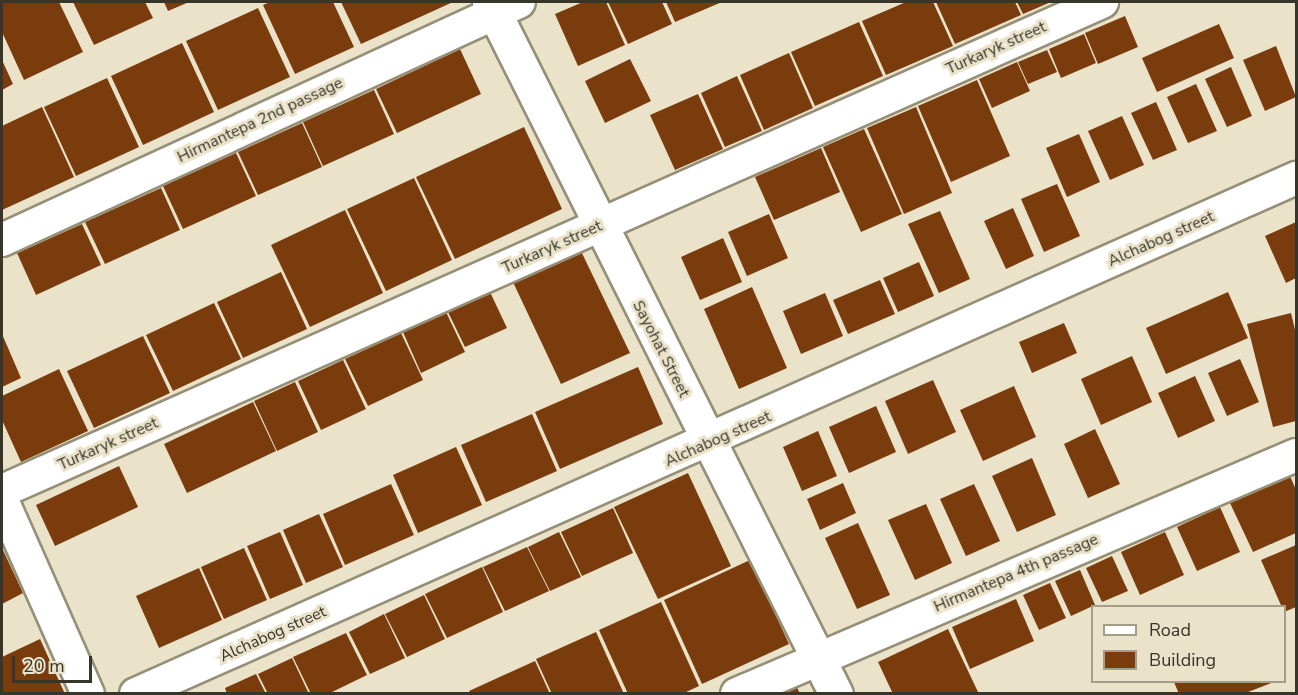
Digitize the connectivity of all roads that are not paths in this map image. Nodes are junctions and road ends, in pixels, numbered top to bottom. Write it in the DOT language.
graph roads {
  1 [pos="1102,2"];
  2 [pos="501,5"];
  3 [pos="1296,178"];
  4 [pos="598,227"];
  5 [pos="2,240"];
  6 [pos="709,443"];
  7 [pos="1296,455"];
  8 [pos="2,491"];
  9 [pos="2,500"];
  10 [pos="817,657"];
  11 [pos="88,693"];
  12 [pos="136,693"];
  13 [pos="737,693"];
  14 [pos="836,693"];
  1 -- 4 [label="street, Turkaryk street"];
  2 -- 4 [label="street, Sayohat Street"];
  2 -- 5 [label="street, Hirmantepa 2nd passage"];
  3 -- 6 [label="street, Alchabog street"];
  4 -- 6 [label="street, Sayohat Street"];
  4 -- 8 [label="street, Turkaryk street"];
  6 -- 10 [label="street, Sayohat Street"];
  6 -- 12 [label="street, Alchabog street"];
  7 -- 10 [label="street, Hirmantepa 4th passage"];
  9 -- 11 [label="street"];
  10 -- 13 [label="street, Hirmantepa 4th passage"];
  10 -- 14 [label="street, Sayohat Street"];
}
